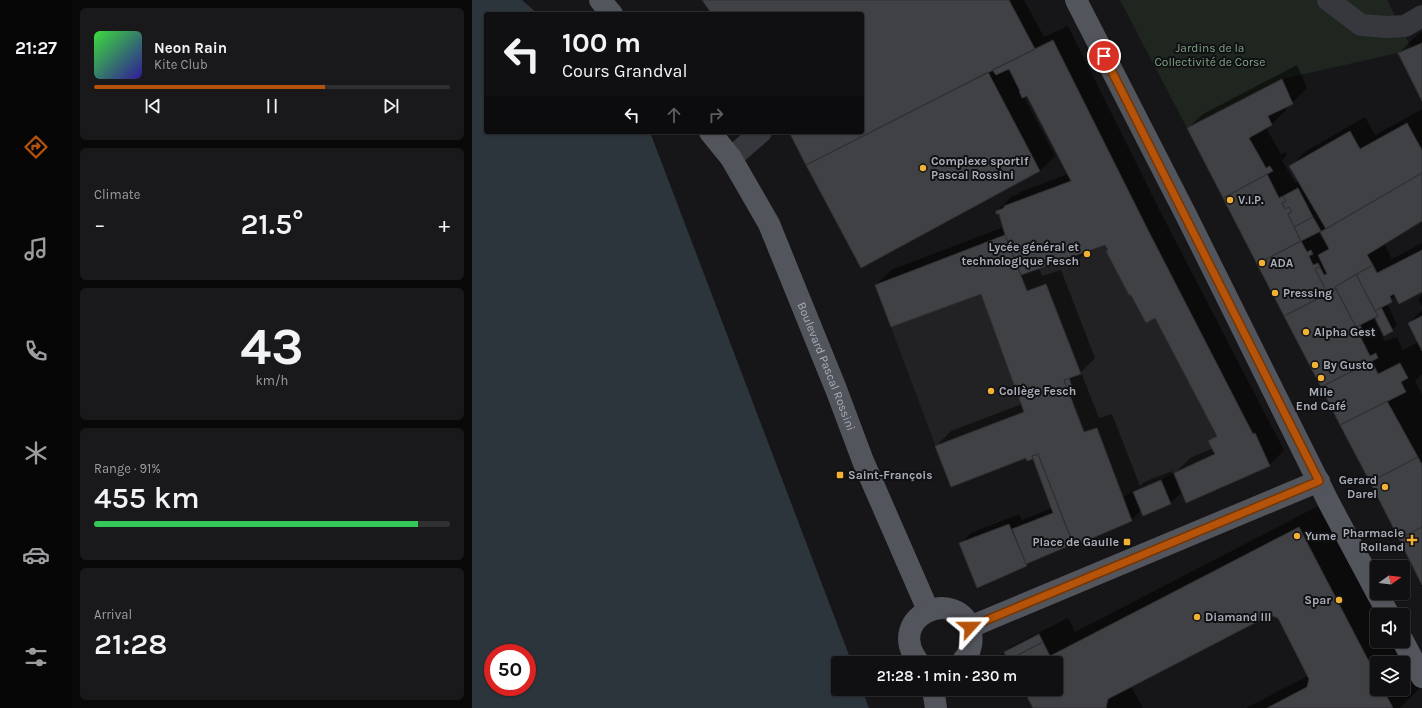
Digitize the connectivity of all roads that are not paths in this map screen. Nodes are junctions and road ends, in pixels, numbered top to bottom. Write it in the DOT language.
graph roads {
  1 [pos="600,0"];
  2 [pos="1076,0"];
  3 [pos="1328,0"];
  4 [pos="610,12"];
  5 [pos="1422,16"];
  6 [pos="712,134"];
  7 [pos="758,134"];
  8 [pos="731,158"];
  9 [pos="1319,481"];
  10 [pos="1370,580"];
  11 [pos="928,610"];
  12 [pos="970,627"];
  13 [pos="1407,648"];
  14 [pos="914,656"];
  15 [pos="967,656"];
  16 [pos="1422,678"];
  17 [pos="934,696"];
  18 [pos="936,708"];
  1 -- 4 [label="main road"];
  2 -- 9 [label="main road"];
  3 -- 5 [label="lane"];
  6 -- 8 [label="main road, Boulevard Pascal Rossini"];
  7 -- 8 [label="lane"];
  8 -- 11 [label="main road, Boulevard Pascal Rossini"];
  9 -- 10 [label="main road"];
  9 -- 12 [label="main road"];
  11 -- 12 [label="main road"];
  11 -- 14 [label="main road"];
  12 -- 15 [label="main road"];
  13 -- 16 [label="main road"];
  17 -- 18 [label="main road"];
}
